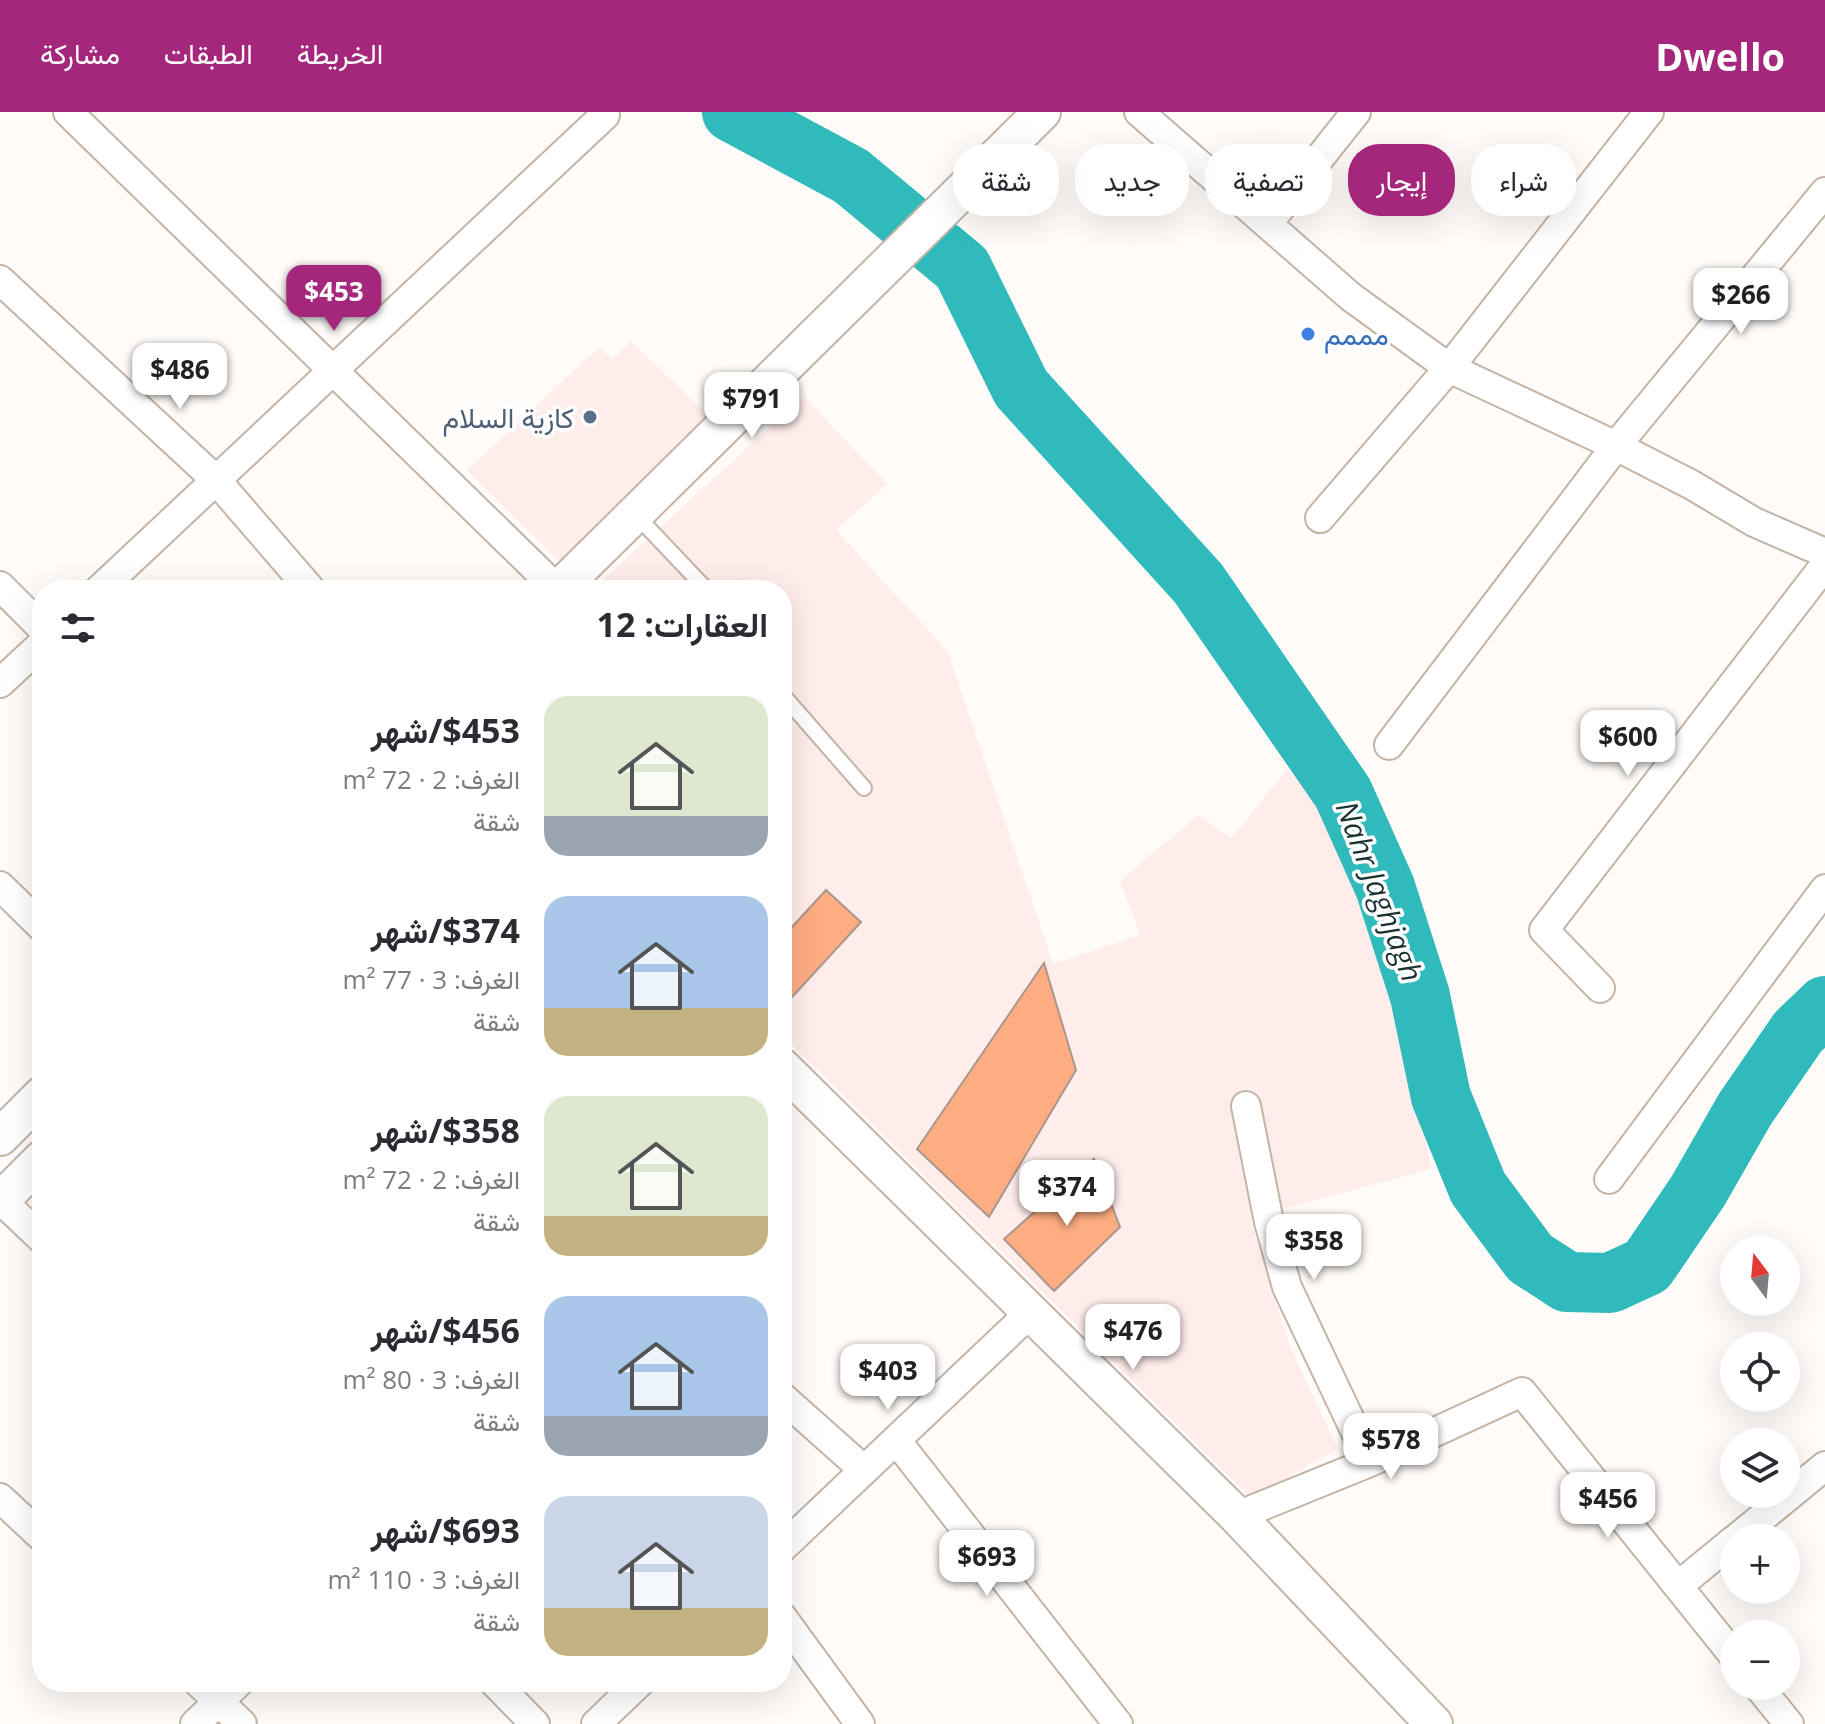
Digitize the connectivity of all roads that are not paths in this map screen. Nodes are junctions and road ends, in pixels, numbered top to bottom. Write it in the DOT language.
graph roads {
  1 [pos="68,112"];
  2 [pos="1042,112"];
  3 [pos="1139,112"];
  4 [pos="1356,112"];
  5 [pos="1649,112"];
  6 [pos="605,115"];
  7 [pos="1825,192"];
  8 [pos="1269,222"];
  9 [pos="0,280"];
  10 [pos="1449,368"];
  11 [pos="331,372"];
  12 [pos="1616,446"];
  13 [pos="216,480"];
  14 [pos="635,514"];
  15 [pos="1320,518"];
  16 [pos="1825,553"];
  17 [pos="1825,565"];
  18 [pos="110,580"];
  19 [pos="302,580"];
  20 [pos="548,580"];
  21 [pos="568,580"];
  22 [pos="698,580"];
  23 [pos="0,586"];
  24 [pos="32,618"];
  25 [pos="32,653"];
  26 [pos="0,683"];
  27 [pos="792,705"];
  28 [pos="1389,745"];
  29 [pos="864,788"];
  30 [pos="0,886"];
  31 [pos="1825,889"];
  32 [pos="32,917"];
  33 [pos="1600,988"];
  34 [pos="792,1077"];
  35 [pos="32,1105"];
  36 [pos="1246,1106"];
  37 [pos="0,1137"];
  38 [pos="32,1169"];
  39 [pos="1609,1179"];
  40 [pos="0,1201"];
  41 [pos="32,1230"];
  42 [pos="1030,1313"];
  43 [pos="792,1406"];
  44 [pos="896,1440"];
  45 [pos="1370,1462"];
  46 [pos="1825,1466"];
  47 [pos="864,1470"];
  48 [pos="0,1498"];
  49 [pos="1237,1516"];
  50 [pos="1754,1524"];
  51 [pos="32,1528"];
  52 [pos="792,1538"];
  53 [pos="1720,1552"];
  54 [pos="1678,1586"];
  55 [pos="792,1631"];
  56 [pos="1720,1638"];
  57 [pos="229,1692"];
  58 [pos="504,1692"];
  59 [pos="630,1692"];
  60 [pos="1769,1700"];
  61 [pos="195,1724"];
  62 [pos="242,1724"];
  63 [pos="535,1724"];
  64 [pos="596,1724"];
  65 [pos="860,1724"];
  66 [pos="1118,1724"];
  67 [pos="1434,1724"];
  68 [pos="1789,1724"];
  1 -- 11 [label="street"];
  2 -- 14 [label="street"];
  3 -- 8 [label="street"];
  4 -- 8 [label="street"];
  5 -- 10 [label="street"];
  6 -- 11 [label="street"];
  7 -- 12 [label="street"];
  8 -- 10 [label="street"];
  9 -- 13 [label="street"];
  10 -- 12 [label="street"];
  10 -- 15 [label="street"];
  11 -- 13 [label="street"];
  11 -- 20 [label="street"];
  12 -- 16 [label="street"];
  12 -- 28 [label="street"];
  13 -- 18 [label="street"];
  13 -- 19 [label="street"];
  14 -- 21 [label="street"];
  14 -- 22 [label="lane"];
  17 -- 33 [label="street"];
  23 -- 24 [label="street"];
  25 -- 26 [label="street"];
  27 -- 29 [label="lane"];
  30 -- 32 [label="street"];
  31 -- 39 [label="street"];
  34 -- 42 [label="street"];
  35 -- 37 [label="street"];
  36 -- 45 [label="street"];
  38 -- 40 [label="street"];
  40 -- 41 [label="street"];
  42 -- 44 [label="street"];
  42 -- 49 [label="street"];
  43 -- 47 [label="street"];
  44 -- 47 [label="street"];
  44 -- 66 [label="street"];
  45 -- 49 [label="street"];
  45 -- 54 [label="street"];
  46 -- 50 [label="street"];
  47 -- 52 [label="street"];
  48 -- 51 [label="street"];
  49 -- 67 [label="street"];
  53 -- 54 [label="street"];
  54 -- 56 [label="street"];
  55 -- 65 [label="street"];
  57 -- 61 [label="street"];
  57 -- 62 [label="street"];
  58 -- 63 [label="street"];
  59 -- 64 [label="street"];
  60 -- 68 [label="street"];
}
